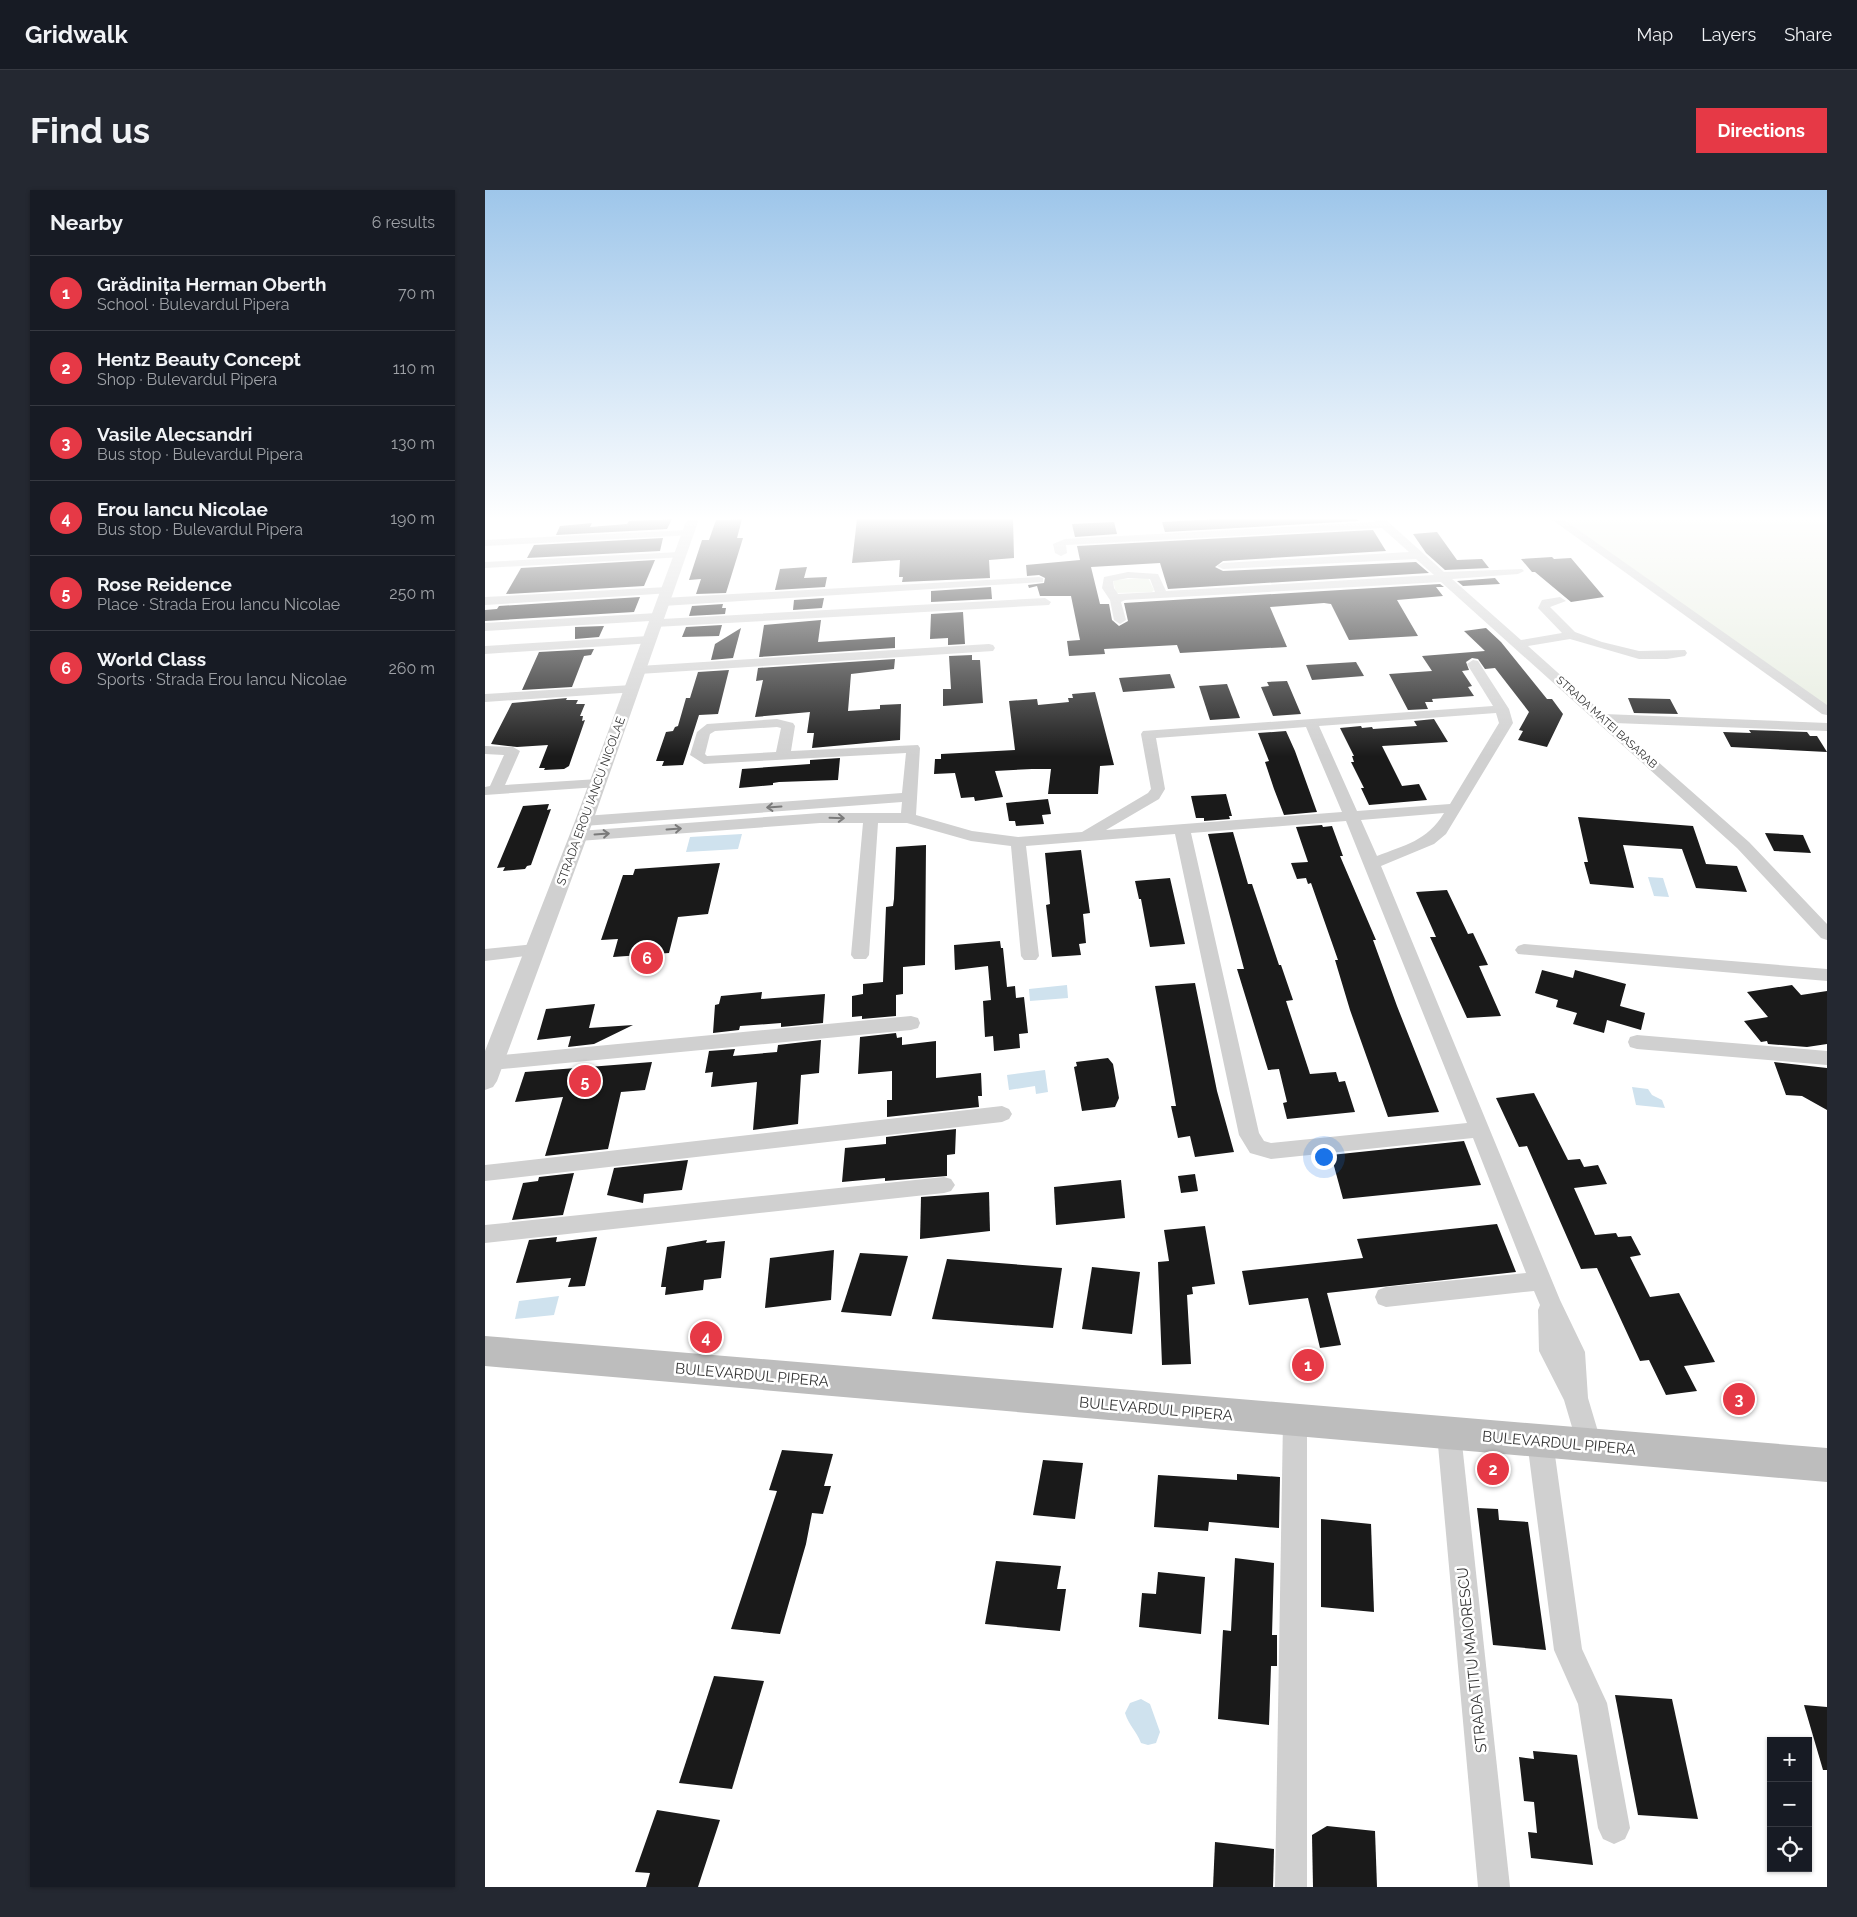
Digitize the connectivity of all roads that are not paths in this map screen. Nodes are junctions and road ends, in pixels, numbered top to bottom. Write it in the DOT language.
graph roads {
  1 [pos="665,598"];
  2 [pos="793,598"];
  3 [pos="1126,598"];
  4 [pos="1466,598"];
  5 [pos="1668,598"];
  6 [pos="1117,599"];
  7 [pos="485,601"];
  8 [pos="1045,602"];
  9 [pos="1560,602"];
  10 [pos="661,608"];
  11 [pos="1120,620"];
  12 [pos="485,627"];
  13 [pos="1571,635"];
  14 [pos="649,640"];
  15 [pos="1519,644"];
  16 [pos="989,648"];
  17 [pos="485,650"];
  18 [pos="1681,654"];
  19 [pos="1473,664"];
  20 [pos="639,670"];
  21 [pos="632,689"];
  22 [pos="485,698"];
  23 [pos="1502,709"];
  24 [pos="1827,711"];
  25 [pos="1602,718"];
  26 [pos="1311,723"];
  27 [pos="1827,727"];
  28 [pos="485,750"];
  29 [pos="783,756"];
  30 [pos="598,783"];
  31 [pos="490,791"];
  32 [pos="910,797"];
  33 [pos="1455,808"];
  34 [pos="1352,817"];
  35 [pos="908,818"];
  36 [pos="871,819"];
  37 [pos="582,828"];
  38 [pos="1182,829"];
  39 [pos="1084,837"];
  40 [pos="1018,842"];
  41 [pos="1371,864"];
  42 [pos="1827,934"];
  43 [pos="535,950"];
  44 [pos="1524,950"];
  45 [pos="485,955"];
  46 [pos="860,955"];
  47 [pos="1030,956"];
  48 [pos="1827,975"];
  49 [pos="911,1023"];
  50 [pos="1637,1042"];
  51 [pos="1827,1058"];
  52 [pos="492,1063"];
  53 [pos="485,1081"];
  54 [pos="1002,1114"];
  55 [pos="1480,1129"];
  56 [pos="485,1173"];
  57 [pos="943,1186"];
  58 [pos="485,1234"];
  59 [pos="1544,1291"];
  60 [pos="1386,1297"];
  61 [pos="485,1351"];
  62 [pos="1295,1421"];
  63 [pos="1449,1434"];
  64 [pos="1540,1441"];
  65 [pos="1589,1445"];
  66 [pos="1827,1465"];
  67 [pos="1614,1828"];
  68 [pos="1291,1887"];
  69 [pos="1494,1887"];
  1 -- 10 [label="street, STRADA EROU IANCU NICOLAE"];
  2 -- 10 [label="street"];
  3 -- 6 [label="street"];
  4 -- 15 [label="street, STRADA MATEI BASARAB"];
  5 -- 24 [label="street"];
  6 -- 11 [label="street"];
  7 -- 10 [label="street"];
  8 -- 10 [label="street"];
  9 -- 13 [label="street"];
  10 -- 12 [label="street"];
  10 -- 14 [label="street, STRADA EROU IANCU NICOLAE"];
  13 -- 15 [label="street"];
  13 -- 18 [label="street"];
  14 -- 17 [label="street"];
  14 -- 20 [label="street, STRADA EROU IANCU NICOLAE"];
  15 -- 25 [label="street, STRADA MATEI BASARAB"];
  16 -- 20 [label="street"];
  19 -- 23 [label="street"];
  20 -- 21 [label="street, STRADA EROU IANCU NICOLAE"];
  21 -- 22 [label="street"];
  21 -- 30 [label="street, STRADA EROU IANCU NICOLAE"];
  23 -- 26 [label="street"];
  23 -- 33 [label="street"];
  25 -- 27 [label="street"];
  25 -- 42 [label="street, STRADA MATEI BASARAB"];
  26 -- 34 [label="street"];
  26 -- 39 [label="street"];
  28 -- 31 [label="street"];
  29 -- 29 [label="street"];
  29 -- 32 [label="street"];
  30 -- 31 [label="street"];
  30 -- 37 [label="street, STRADA EROU IANCU NICOLAE"];
  32 -- 35 [label="street"];
  32 -- 37 [label="street, one-way"];
  33 -- 34 [label="street"];
  33 -- 41 [label="street"];
  34 -- 38 [label="street"];
  34 -- 41 [label="street"];
  35 -- 36 [label="street"];
  35 -- 40 [label="street"];
  37 -- 36 [label="street, one-way"];
  36 -- 46 [label="street"];
  37 -- 43 [label="street, STRADA EROU IANCU NICOLAE"];
  38 -- 39 [label="street"];
  38 -- 55 [label="street"];
  39 -- 40 [label="street"];
  40 -- 47 [label="street"];
  41 -- 55 [label="street"];
  43 -- 45 [label="street"];
  43 -- 52 [label="street, STRADA EROU IANCU NICOLAE"];
  44 -- 48 [label="street"];
  49 -- 52 [label="street"];
  50 -- 51 [label="street"];
  52 -- 53 [label="street, STRADA EROU IANCU NICOLAE"];
  54 -- 56 [label="street"];
  55 -- 59 [label="street"];
  57 -- 58 [label="street"];
  59 -- 60 [label="street"];
  59 -- 65 [label="street"];
  61 -- 62 [label="main road, BULEVARDUL PIPERA"];
  62 -- 63 [label="main road, BULEVARDUL PIPERA"];
  62 -- 68 [label="street"];
  63 -- 64 [label="main road, BULEVARDUL PIPERA"];
  63 -- 69 [label="street, STRADA TITU MAIORESCU"];
  64 -- 65 [label="main road, BULEVARDUL PIPERA"];
  64 -- 67 [label="street"];
  65 -- 66 [label="main road, BULEVARDUL PIPERA"];
}
